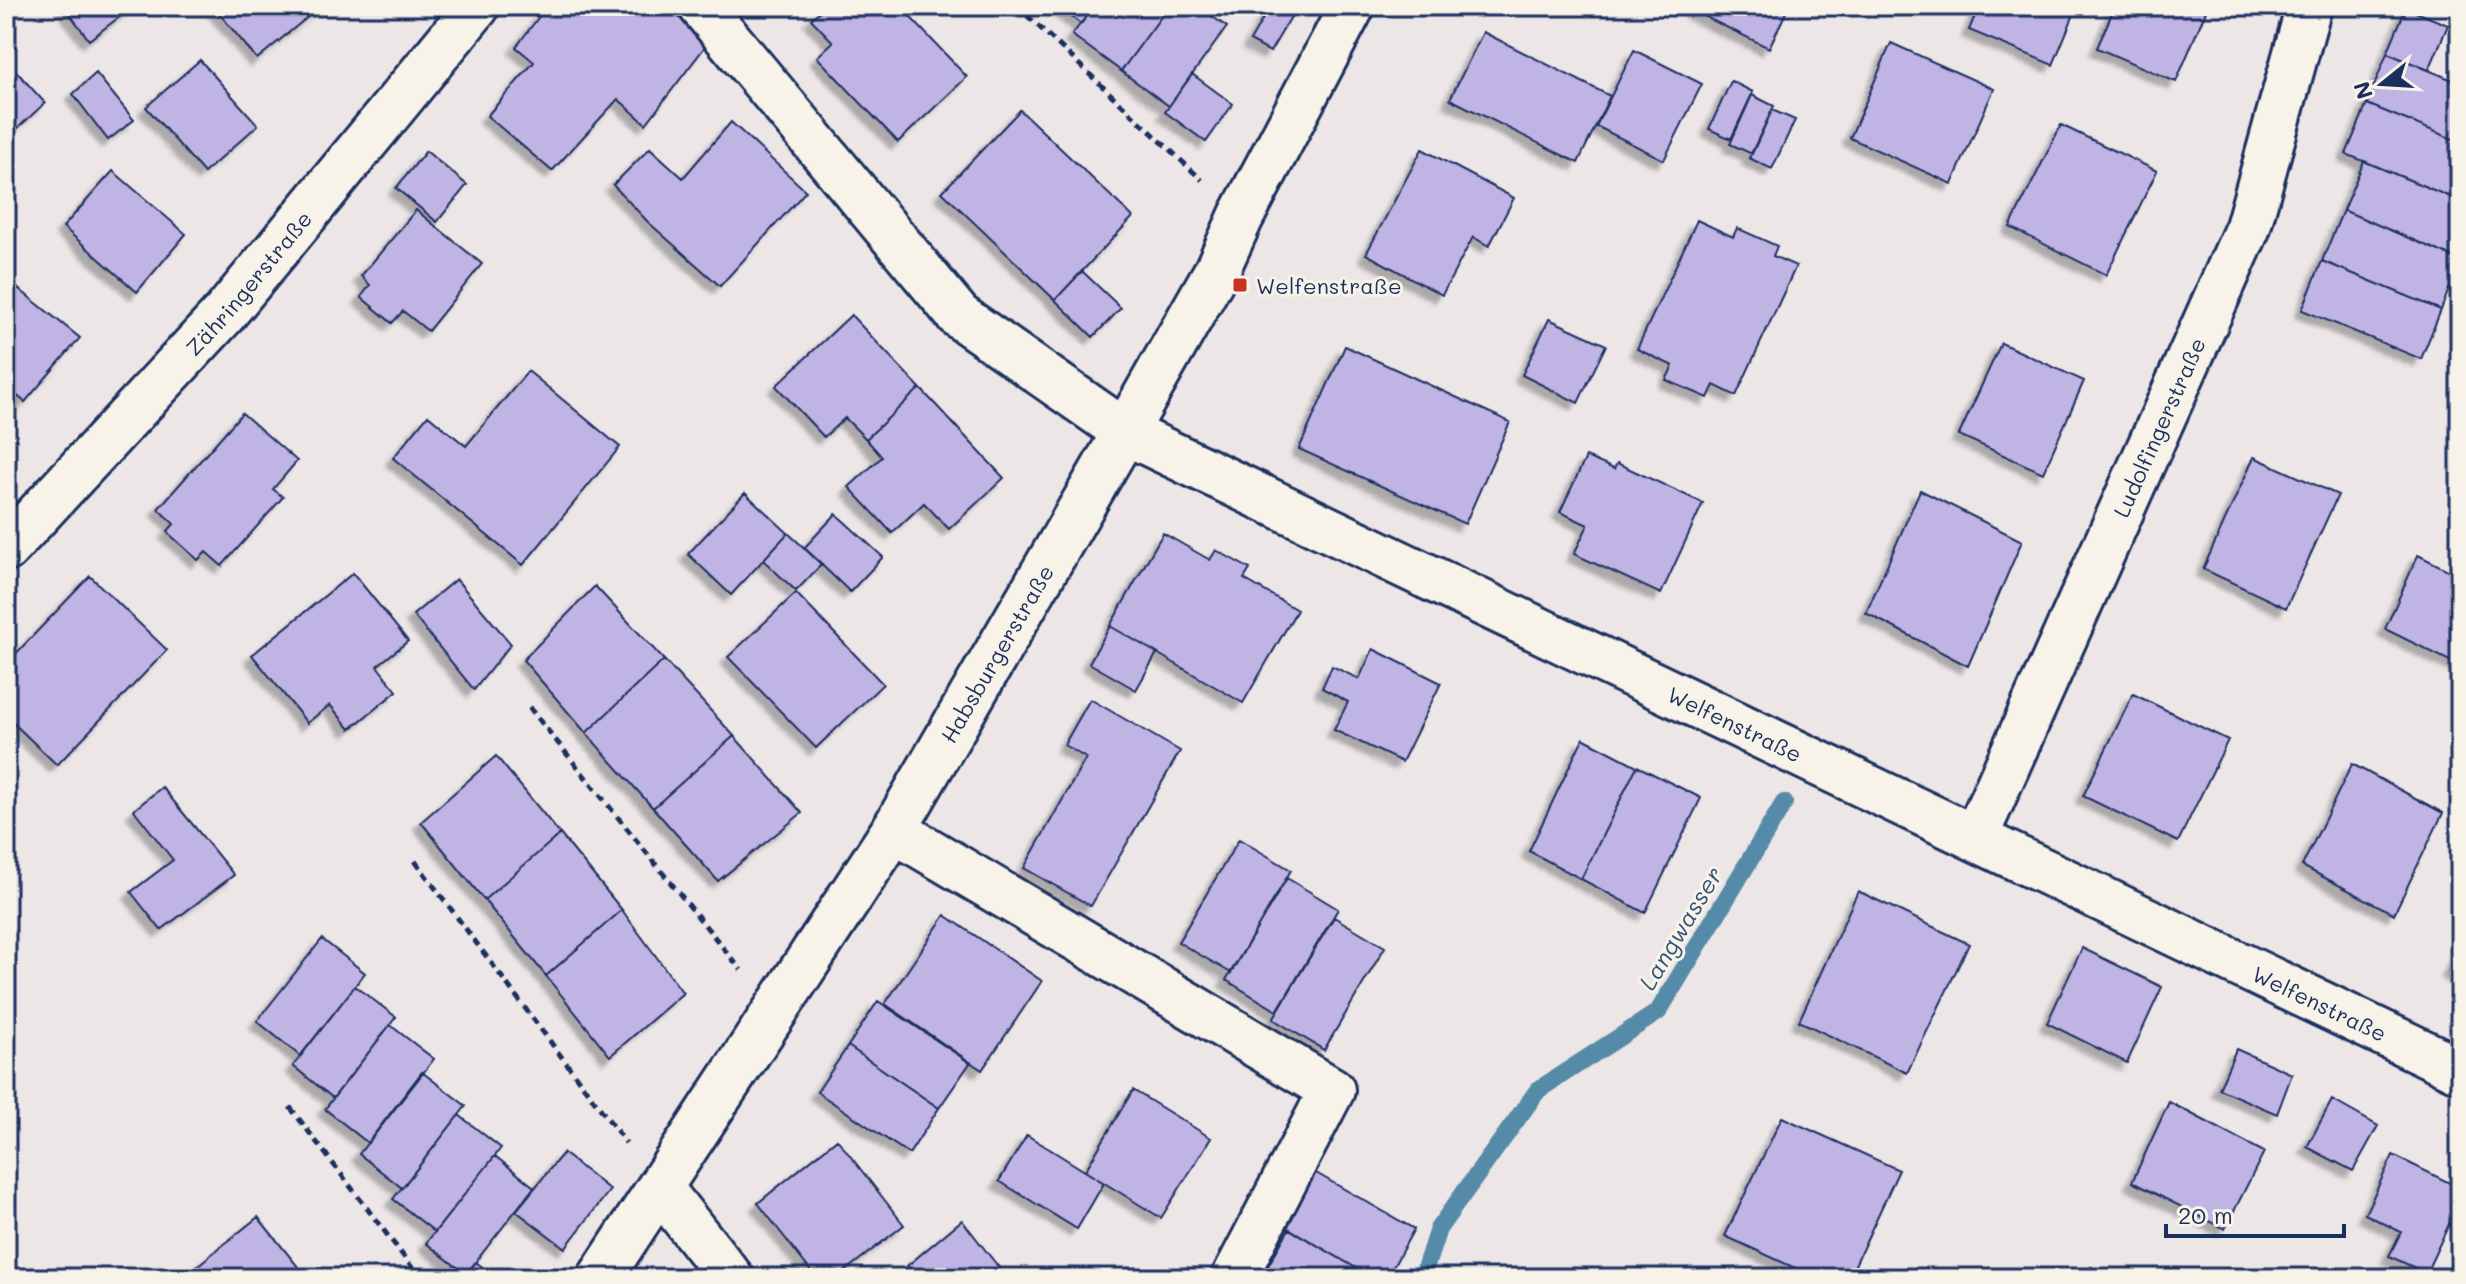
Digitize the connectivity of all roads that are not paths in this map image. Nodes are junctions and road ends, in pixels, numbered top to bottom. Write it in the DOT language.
graph roads {
  1 [pos="477,6"];
  2 [pos="701,6"];
  3 [pos="1352,6"];
  4 [pos="2309,6"];
  5 [pos="1125,432"];
  6 [pos="6,549"];
  7 [pos="894,830"];
  8 [pos="1975,838"];
  9 [pos="2460,1070"];
  10 [pos="660,1188"];
  11 [pos="600,1278"];
  12 [pos="731,1278"];
  13 [pos="1234,1278"];
  1 -- 6 [label="street, Zähringerstraße"];
  2 -- 5 [label="street, Welfenstraße"];
  3 -- 5 [label="street, Habsburgerstraße"];
  4 -- 8 [label="street, Ludolfingerstraße"];
  5 -- 7 [label="street, Habsburgerstraße"];
  5 -- 8 [label="street, Welfenstraße"];
  7 -- 10 [label="street, Habsburgerstraße"];
  7 -- 13 [label="street"];
  8 -- 9 [label="street, Welfenstraße"];
  10 -- 11 [label="street, Habsburgerstraße"];
  10 -- 12 [label="street"];
}
